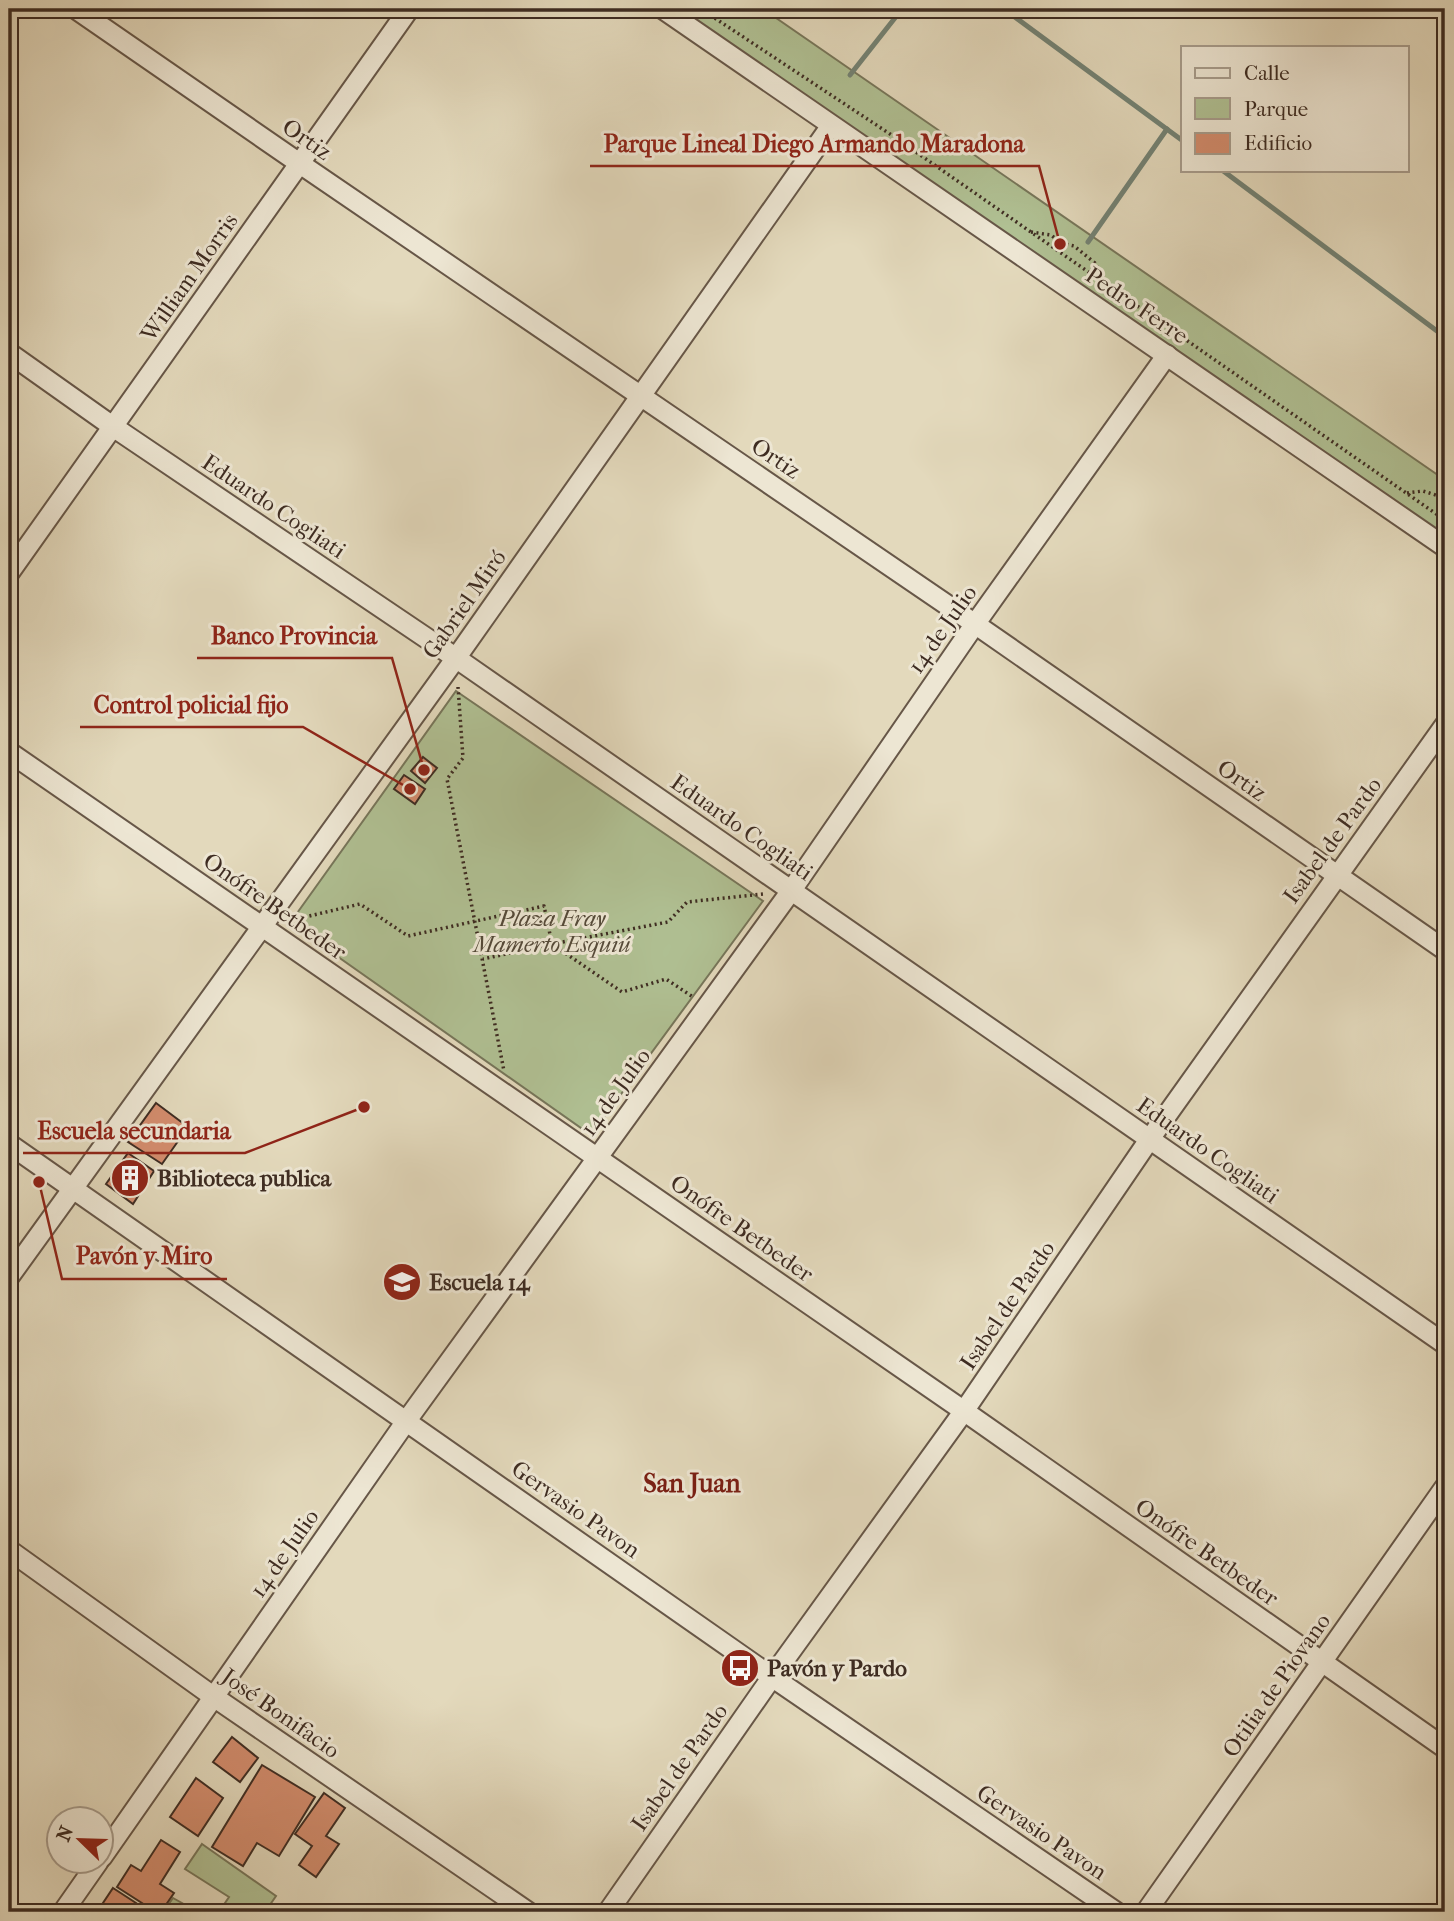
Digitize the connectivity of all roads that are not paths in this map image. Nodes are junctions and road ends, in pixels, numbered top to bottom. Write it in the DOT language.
graph roads {
  1 [pos="76,9"];
  2 [pos="409,9"];
  3 [pos="663,9"];
  4 [pos="831,126"];
  5 [pos="299,163"];
  6 [pos="9,353"];
  7 [pos="1167,355"];
  8 [pos="641,395"];
  9 [pos="112,426"];
  10 [pos="1445,547"];
  11 [pos="9,573"];
  12 [pos="975,624"];
  13 [pos="456,658"];
  14 [pos="1445,724"];
  15 [pos="9,752"];
  16 [pos="1336,876"];
  17 [pos="791,891"];
  18 [pos="262,927"];
  19 [pos="1445,950"];
  20 [pos="1149,1140"];
  21 [pos="9,1144"];
  22 [pos="598,1158"];
  23 [pos="73,1188"];
  24 [pos="9,1277"];
  25 [pos="1445,1345"];
  26 [pos="964,1411"];
  27 [pos="407,1420"];
  28 [pos="1445,1487"];
  29 [pos="9,1550"];
  30 [pos="1321,1662"];
  31 [pos="772,1677"];
  32 [pos="214,1697"];
  33 [pos="1445,1748"];
  34 [pos="116,1837"];
  35 [pos="88,1876"];
  36 [pos="63,1912"];
  37 [pos="528,1912"];
  38 [pos="608,1912"];
  39 [pos="1116,1912"];
  40 [pos="1146,1912"];
  1 -- 5 [label="street, Ortiz"];
  2 -- 5 [label="street, William Morris"];
  3 -- 4 [label="street, Pedro Ferre"];
  4 -- 7 [label="street, Pedro Ferre"];
  4 -- 8 [label="street, Gabriel Miró"];
  5 -- 8 [label="street, Ortiz"];
  5 -- 9 [label="street, William Morris"];
  6 -- 9 [label="street, Eduardo Cogliati"];
  7 -- 10 [label="street, Pedro Ferre"];
  7 -- 12 [label="street, 14 de Julio"];
  8 -- 12 [label="street, Ortiz"];
  8 -- 13 [label="street, Gabriel Miró"];
  9 -- 11 [label="street, William Morris"];
  9 -- 13 [label="street, Eduardo Cogliati"];
  12 -- 16 [label="street, Ortiz"];
  12 -- 17 [label="street, 14 de Julio"];
  13 -- 17 [label="street, Eduardo Cogliati"];
  13 -- 18 [label="street, Gabriel Miró"];
  14 -- 16 [label="street, Isabel de Pardo"];
  15 -- 18 [label="street, Onófre Betbeder"];
  16 -- 19 [label="street, Ortiz"];
  16 -- 20 [label="street, Isabel de Pardo"];
  17 -- 20 [label="street, Eduardo Cogliati"];
  17 -- 22 [label="street, 14 de Julio"];
  18 -- 22 [label="street, Onófre Betbeder"];
  18 -- 23 [label="street, Gabriel Miró"];
  20 -- 25 [label="street, Eduardo Cogliati"];
  20 -- 26 [label="street, Isabel de Pardo"];
  21 -- 23 [label="street, Gervasio Pavon"];
  22 -- 26 [label="street, Onófre Betbeder"];
  22 -- 27 [label="street, 14 de Julio"];
  23 -- 24 [label="street, Gabriel Miró"];
  23 -- 27 [label="street, Gervasio Pavon"];
  26 -- 30 [label="street, Onófre Betbeder"];
  26 -- 31 [label="street, Isabel de Pardo"];
  27 -- 31 [label="street, Gervasio Pavon"];
  27 -- 32 [label="street, 14 de Julio"];
  28 -- 30 [label="street, Otilia de Piovano"];
  29 -- 32 [label="street, José Bonifacio"];
  30 -- 33 [label="street, Onófre Betbeder"];
  30 -- 40 [label="street, Otilia de Piovano"];
  31 -- 38 [label="street, Isabel de Pardo"];
  31 -- 39 [label="street, Gervasio Pavon"];
  32 -- 34 [label="street, 14 de Julio"];
  32 -- 37 [label="street, José Bonifacio"];
  35 -- 36 [label="street"];
}
